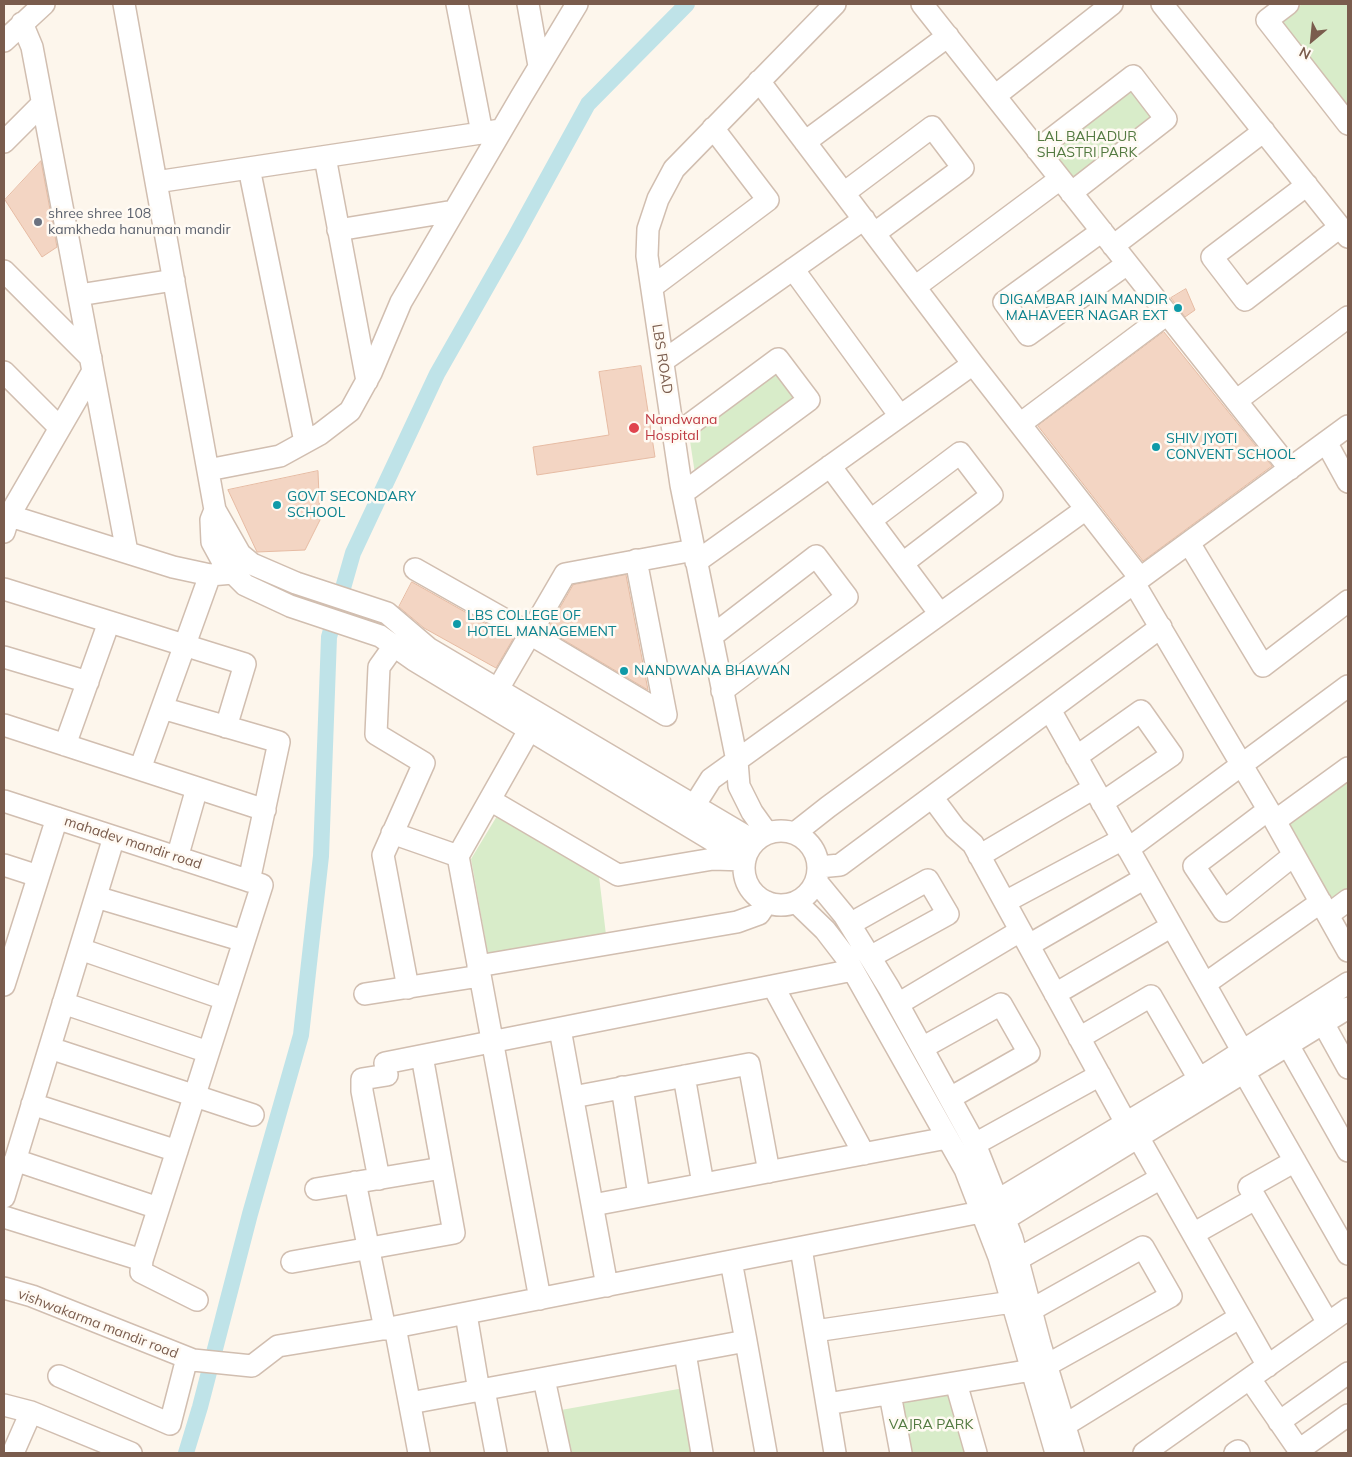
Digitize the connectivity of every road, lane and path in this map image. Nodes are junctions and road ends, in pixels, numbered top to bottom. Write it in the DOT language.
graph roads {
  1 [pos="44,4"];
  2 [pos="124,4"];
  3 [pos="457,4"];
  4 [pos="528,4"];
  5 [pos="577,4"];
  6 [pos="836,4"];
  7 [pos="922,4"];
  8 [pos="1112,4"];
  9 [pos="1288,4"];
  10 [pos="1169,6"];
  11 [pos="22,23"];
  12 [pos="948,36"];
  13 [pos="4,41"];
  14 [pos="539,66"];
  15 [pos="759,81"];
  16 [pos="995,96"];
  17 [pos="42,104"];
  18 [pos="1348,124"];
  19 [pos="713,128"];
  20 [pos="492,131"];
  21 [pos="1264,131"];
  22 [pos="4,142"];
  23 [pos="805,142"];
  24 [pos="1037,150"];
  25 [pos="324,157"];
  26 [pos="249,168"];
  27 [pos="156,182"];
  28 [pos="1307,185"];
  29 [pos="1066,186"];
  30 [pos="844,193"];
  31 [pos="454,211"];
  32 [pos="869,226"];
  33 [pos="338,230"];
  34 [pos="1344,232"];
  35 [pos="1108,238"];
  36 [pos="1127,264"];
  37 [pos="793,270"];
  38 [pos="4,271"];
  39 [pos="174,280"];
  40 [pos="652,287"];
  41 [pos="915,287"];
  42 [pos="78,295"];
  43 [pos="1167,314"];
  44 [pos="1348,317"];
  45 [pos="663,361"];
  46 [pos="973,364"];
  47 [pos="92,365"];
  48 [pos="4,372"];
  49 [pos="367,381"];
  50 [pos="1236,401"];
  51 [pos="900,416"];
  52 [pos="1020,424"];
  53 [pos="1348,426"];
  54 [pos="60,428"];
  55 [pos="674,436"];
  56 [pos="305,442"];
  57 [pos="1326,442"];
  58 [pos="830,466"];
  59 [pos="1290,469"];
  60 [pos="208,470"];
  61 [pos="1348,482"];
  62 [pos="683,493"];
  63 [pos="1086,509"];
  64 [pos="5,518"];
  65 [pos="871,520"];
  66 [pos="1189,543"];
  67 [pos="127,552"];
  68 [pos="695,556"];
  69 [pos="636,560"];
  70 [pos="903,563"];
  71 [pos="242,569"];
  72 [pos="415,569"];
  73 [pos="210,575"];
  74 [pos="1137,580"];
  75 [pos="4,589"];
  76 [pos="1348,601"];
  77 [pos="940,614"];
  78 [pos="109,622"];
  79 [pos="1161,628"];
  80 [pos="530,634"];
  81 [pos="712,636"];
  82 [pos="387,641"];
  83 [pos="184,645"];
  84 [pos="4,657"];
  85 [pos="88,682"];
  86 [pos="1348,686"];
  87 [pos="498,689"];
  88 [pos="722,691"];
  89 [pos="162,708"];
  90 [pos="1050,710"];
  91 [pos="534,722"];
  92 [pos="4,725"];
  93 [pos="226,727"];
  94 [pos="65,745"];
  95 [pos="1076,756"];
  96 [pos="737,761"];
  97 [pos="1241,764"];
  98 [pos="1348,768"];
  99 [pos="140,769"];
  100 [pos="197,788"];
  101 [pos="1098,796"];
  102 [pos="932,797"];
  103 [pos="490,800"];
  104 [pos="4,801"];
  105 [pos="694,806"];
  106 [pos="265,810"];
  107 [pos="1272,815"];
  108 [pos="57,818"];
  109 [pos="392,833"];
  110 [pos="795,833"];
  111 [pos="114,837"];
  112 [pos="1126,844"];
  113 [pos="755,845"];
  114 [pos="1294,855"];
  115 [pos="458,856"];
  116 [pos="979,856"];
  117 [pos="177,858"];
  118 [pos="4,864"];
  119 [pos="817,874"];
  120 [pos="38,876"];
  121 [pos="1145,878"];
  122 [pos="256,883"];
  123 [pos="96,897"];
  124 [pos="1348,900"];
  125 [pos="768,902"];
  126 [pos="796,902"];
  127 [pos="1005,902"];
  128 [pos="1324,908"];
  129 [pos="850,924"];
  130 [pos="1172,926"];
  131 [pos="1024,938"];
  132 [pos="244,941"];
  133 [pos="80,949"];
  134 [pos="1348,951"];
  135 [pos="870,957"];
  136 [pos="853,970"];
  137 [pos="479,971"];
  138 [pos="1348,983"];
  139 [pos="1205,984"];
  140 [pos="4,986"];
  141 [pos="773,986"];
  142 [pos="408,988"];
  143 [pos="365,994"];
  144 [pos="1055,994"];
  145 [pos="225,999"];
  146 [pos="63,1003"];
  147 [pos="898,1004"];
  148 [pos="1348,1008"];
  149 [pos="1323,1023"];
  150 [pos="560,1029"];
  151 [pos="1079,1038"];
  152 [pos="492,1043"];
  153 [pos="1288,1045"];
  154 [pos="50,1048"];
  155 [pos="922,1048"];
  156 [pos="208,1052"];
  157 [pos="422,1056"];
  158 [pos="1243,1062"];
  159 [pos="1348,1068"];
  160 [pos="1100,1075"];
  161 [pos="684,1076"];
  162 [pos="1199,1079"];
  163 [pos="622,1087"];
  164 [pos="194,1095"];
  165 [pos="573,1096"];
  166 [pos="950,1098"];
  167 [pos="32,1104"];
  168 [pos="253,1115"];
  169 [pos="1132,1130"];
  170 [pos="948,1138"];
  171 [pos="975,1144"];
  172 [pos="177,1151"];
  173 [pos="1348,1151"];
  174 [pos="864,1154"];
  175 [pos="15,1160"];
  176 [pos="1295,1161"];
  177 [pos="442,1168"];
  178 [pos="769,1172"];
  179 [pos="1161,1178"];
  180 [pos="379,1179"];
  181 [pos="355,1182"];
  182 [pos="703,1184"];
  183 [pos="316,1189"];
  184 [pos="639,1196"];
  185 [pos="4,1197"];
  186 [pos="1256,1199"];
  187 [pos="592,1205"];
  188 [pos="158,1208"];
  189 [pos="995,1210"];
  190 [pos="4,1217"];
  191 [pos="1193,1234"];
  192 [pos="370,1248"];
  193 [pos="801,1248"];
  194 [pos="1348,1254"];
  195 [pos="1018,1259"];
  196 [pos="142,1260"];
  197 [pos="731,1261"];
  198 [pos="292,1262"];
  199 [pos="607,1286"];
  200 [pos="4,1288"];
  201 [pos="540,1299"];
  202 [pos="197,1300"];
  203 [pos="1012,1302"];
  204 [pos="1348,1309"];
  205 [pos="1032,1310"];
  206 [pos="466,1314"];
  207 [pos="1240,1317"];
  208 [pos="1328,1323"];
  209 [pos="390,1328"];
  210 [pos="815,1331"];
  211 [pos="746,1341"];
  212 [pos="685,1353"];
  213 [pos="190,1359"];
  214 [pos="1268,1366"];
  215 [pos="1039,1368"];
  216 [pos="1348,1372"];
  217 [pos="59,1376"];
  218 [pos="1250,1378"];
  219 [pos="544,1379"];
  220 [pos="956,1383"];
  221 [pos="482,1390"];
  222 [pos="890,1394"];
  223 [pos="410,1403"];
  224 [pos="827,1404"];
  225 [pos="4,1405"];
  226 [pos="31,1412"];
  227 [pos="1348,1415"];
  228 [pos="1280,1422"];
  229 [pos="1065,1425"];
  230 [pos="1300,1451"];
  231 [pos="13,1453"];
  232 [pos="131,1453"];
  233 [pos="419,1453"];
  234 [pos="496,1453"];
  235 [pos="560,1453"];
  236 [pos="702,1453"];
  237 [pos="766,1453"];
  238 [pos="835,1453"];
  239 [pos="901,1453"];
  240 [pos="976,1453"];
  241 [pos="1056,1453"];
  242 [pos="1073,1453"];
  243 [pos="1144,1453"];
  244 [pos="1235,1453"];
  245 [pos="1239,1453"];
  1 -- 11 [label="street"];
  2 -- 27 [label="street"];
  3 -- 20 [label="street"];
  4 -- 14 [label="street"];
  5 -- 14 [label="street"];
  6 -- 15 [label="street, LBS ROAD"];
  7 -- 12 [label="street"];
  8 -- 16 [label="street"];
  9 -- 18 [label="street"];
  10 -- 21 [label="street"];
  11 -- 13 [label="street"];
  11 -- 17 [label="street"];
  12 -- 16 [label="street"];
  12 -- 23 [label="street"];
  14 -- 20 [label="street"];
  15 -- 19 [label="street, LBS ROAD"];
  15 -- 23 [label="street"];
  16 -- 24 [label="street"];
  17 -- 22 [label="street"];
  17 -- 42 [label="street"];
  19 -- 40 [label="street, LBS ROAD"];
  19 -- 40 [label="street"];
  20 -- 25 [label="street"];
  20 -- 31 [label="street"];
  21 -- 28 [label="street"];
  21 -- 35 [label="street"];
  23 -- 30 [label="street"];
  24 -- 29 [label="street"];
  24 -- 29 [label="street"];
  25 -- 26 [label="street"];
  25 -- 33 [label="street"];
  26 -- 27 [label="street"];
  26 -- 56 [label="street"];
  27 -- 39 [label="street"];
  28 -- 34 [label="street"];
  28 -- 34 [label="street"];
  29 -- 35 [label="street"];
  29 -- 41 [label="street"];
  30 -- 32 [label="street"];
  30 -- 32 [label="street"];
  31 -- 33 [label="street"];
  31 -- 49 [label="street"];
  32 -- 37 [label="street"];
  32 -- 41 [label="street"];
  33 -- 49 [label="street"];
  35 -- 36 [label="street"];
  35 -- 36 [label="street"];
  36 -- 43 [label="street"];
  37 -- 45 [label="street"];
  37 -- 51 [label="street"];
  38 -- 47 [label="street"];
  39 -- 42 [label="street"];
  39 -- 60 [label="street"];
  40 -- 45 [label="street, LBS ROAD"];
  41 -- 46 [label="street"];
  42 -- 47 [label="street"];
  43 -- 50 [label="street"];
  43 -- 52 [label="street"];
  44 -- 50 [label="street"];
  45 -- 55 [label="street, LBS ROAD"];
  46 -- 51 [label="street"];
  46 -- 52 [label="street"];
  47 -- 54 [label="street"];
  47 -- 67 [label="street"];
  48 -- 54 [label="street"];
  49 -- 56 [label="street"];
  50 -- 59 [label="street"];
  51 -- 58 [label="street"];
  52 -- 63 [label="street"];
  53 -- 57 [label="street"];
  54 -- 64 [label="street"];
  55 -- 62 [label="street, LBS ROAD"];
  55 -- 62 [label="street"];
  56 -- 60 [label="street"];
  57 -- 59 [label="street"];
  57 -- 61 [label="street"];
  58 -- 65 [label="street"];
  58 -- 68 [label="street"];
  59 -- 66 [label="street"];
  60 -- 71 [label="street"];
  62 -- 68 [label="street, LBS ROAD"];
  63 -- 74 [label="street"];
  63 -- 77 [label="street"];
  64 -- 67 [label="street"];
  65 -- 70 [label="street"];
  65 -- 70 [label="street"];
  66 -- 74 [label="street"];
  66 -- 76 [label="street"];
  67 -- 73 [label="street"];
  68 -- 69 [label="street"];
  68 -- 81 [label="street, LBS ROAD"];
  69 -- 80 [label="street"];
  69 -- 80 [label="street"];
  70 -- 77 [label="street"];
  71 -- 73 [label="street"];
  71 -- 82 [label="street"];
  71 -- 87 [label="street"];
  72 -- 80 [label="street"];
  73 -- 83 [label="street"];
  74 -- 79 [label="street"];
  74 -- 110 [label="street"];
  75 -- 78 [label="street"];
  77 -- 96 [label="street"];
  78 -- 83 [label="street"];
  78 -- 85 [label="street"];
  79 -- 90 [label="street"];
  79 -- 97 [label="street"];
  80 -- 87 [label="street"];
  81 -- 88 [label="street, LBS ROAD"];
  81 -- 88 [label="street"];
  82 -- 91 [label="street"];
  82 -- 109 [label="street"];
  83 -- 89 [label="street"];
  83 -- 93 [label="street"];
  84 -- 85 [label="street"];
  85 -- 94 [label="street"];
  86 -- 97 [label="street"];
  87 -- 91 [label="street"];
  88 -- 96 [label="street, LBS ROAD"];
  89 -- 93 [label="street"];
  89 -- 99 [label="street"];
  90 -- 95 [label="street"];
  90 -- 102 [label="street"];
  91 -- 103 [label="street"];
  91 -- 105 [label="street"];
  91 -- 113 [label="street"];
  92 -- 94 [label="street"];
  93 -- 106 [label="street"];
  94 -- 99 [label="street"];
  95 -- 101 [label="street"];
  95 -- 101 [label="street"];
  96 -- 105 [label="street"];
  96 -- 113 [label="street, LBS ROAD"];
  97 -- 107 [label="street"];
  97 -- 112 [label="street"];
  98 -- 107 [label="street"];
  99 -- 100 [label="street"];
  100 -- 106 [label="street"];
  100 -- 117 [label="street"];
  101 -- 112 [label="street"];
  101 -- 116 [label="street"];
  102 -- 116 [label="street"];
  102 -- 119 [label="street"];
  103 -- 113 [label="street"];
  103 -- 115 [label="street"];
  104 -- 108 [label="street, mahadev mandir road"];
  105 -- 113 [label="street"];
  106 -- 122 [label="street"];
  107 -- 114 [label="street"];
  107 -- 114 [label="street"];
  108 -- 111 [label="street, mahadev mandir road"];
  108 -- 120 [label="street"];
  109 -- 115 [label="street"];
  109 -- 142 [label="street"];
  110 -- 113 [label="street"];
  110 -- 119 [label="street"];
  111 -- 117 [label="street, mahadev mandir road"];
  111 -- 123 [label="street"];
  112 -- 121 [label="street"];
  112 -- 127 [label="street"];
  113 -- 125 [label="street"];
  114 -- 128 [label="street"];
  115 -- 137 [label="street"];
  116 -- 127 [label="street"];
  117 -- 122 [label="street, mahadev mandir road"];
  118 -- 120 [label="street"];
  119 -- 126 [label="street"];
  119 -- 129 [label="street"];
  120 -- 140 [label="street"];
  121 -- 130 [label="street"];
  121 -- 131 [label="street"];
  122 -- 132 [label="street"];
  123 -- 132 [label="street"];
  123 -- 133 [label="street"];
  124 -- 128 [label="street"];
  125 -- 126 [label="street"];
  125 -- 137 [label="street"];
  126 -- 136 [label="street"];
  127 -- 131 [label="street"];
  128 -- 134 [label="street"];
  128 -- 139 [label="street"];
  129 -- 135 [label="street"];
  129 -- 135 [label="street"];
  130 -- 139 [label="street"];
  130 -- 144 [label="street"];
  131 -- 144 [label="street"];
  131 -- 147 [label="street"];
  132 -- 145 [label="street"];
  133 -- 145 [label="street"];
  133 -- 146 [label="street"];
  135 -- 147 [label="street"];
  136 -- 141 [label="street"];
  136 -- 170 [label="street"];
  137 -- 142 [label="street"];
  137 -- 152 [label="street"];
  138 -- 158 [label="street"];
  139 -- 158 [label="street"];
  141 -- 150 [label="street"];
  141 -- 174 [label="street"];
  142 -- 143 [label="street"];
  144 -- 151 [label="street"];
  145 -- 156 [label="street"];
  146 -- 154 [label="street"];
  146 -- 156 [label="street"];
  147 -- 155 [label="street"];
  148 -- 149 [label="street"];
  149 -- 153 [label="street"];
  149 -- 159 [label="street"];
  150 -- 152 [label="street"];
  150 -- 165 [label="street"];
  151 -- 160 [label="street"];
  151 -- 162 [label="street"];
  152 -- 157 [label="street"];
  152 -- 201 [label="street"];
  153 -- 158 [label="street"];
  153 -- 173 [label="street"];
  154 -- 164 [label="street"];
  154 -- 167 [label="street"];
  155 -- 166 [label="street"];
  155 -- 166 [label="street"];
  156 -- 164 [label="street"];
  157 -- 177 [label="street"];
  157 -- 180 [label="street"];
  158 -- 162 [label="street"];
  158 -- 169 [label="street"];
  158 -- 176 [label="street"];
  160 -- 169 [label="street"];
  160 -- 171 [label="street"];
  161 -- 163 [label="street"];
  161 -- 178 [label="street"];
  161 -- 182 [label="street"];
  162 -- 169 [label="street"];
  163 -- 165 [label="street"];
  163 -- 184 [label="street"];
  164 -- 168 [label="street"];
  164 -- 172 [label="street"];
  165 -- 187 [label="street"];
  166 -- 171 [label="street"];
  167 -- 172 [label="street"];
  167 -- 175 [label="street"];
  169 -- 179 [label="street"];
  169 -- 189 [label="street"];
  170 -- 174 [label="street"];
  170 -- 189 [label="street"];
  171 -- 189 [label="street"];
  172 -- 188 [label="street"];
  174 -- 178 [label="street"];
  175 -- 185 [label="street"];
  175 -- 188 [label="street"];
  176 -- 186 [label="street"];
  176 -- 194 [label="street"];
  177 -- 180 [label="street"];
  177 -- 192 [label="street"];
  178 -- 182 [label="street"];
  179 -- 191 [label="street"];
  179 -- 195 [label="street"];
  180 -- 181 [label="street"];
  181 -- 183 [label="street"];
  181 -- 192 [label="street"];
  182 -- 184 [label="street"];
  184 -- 187 [label="street"];
  186 -- 191 [label="street"];
  186 -- 208 [label="street"];
  187 -- 199 [label="street"];
  188 -- 196 [label="street"];
  189 -- 193 [label="street"];
  189 -- 195 [label="street"];
  189 -- 203 [label="street"];
  190 -- 196 [label="street"];
  191 -- 207 [label="street"];
  192 -- 198 [label="street"];
  192 -- 209 [label="street"];
  193 -- 197 [label="street"];
  193 -- 210 [label="street"];
  195 -- 205 [label="street"];
  196 -- 202 [label="street"];
  197 -- 199 [label="street"];
  197 -- 211 [label="street"];
  199 -- 201 [label="street"];
  200 -- 213 [label="street, vishwakarma mandir road"];
  201 -- 206 [label="street"];
  203 -- 210 [label="street"];
  203 -- 215 [label="street"];
  204 -- 208 [label="street"];
  205 -- 215 [label="street"];
  205 -- 215 [label="street"];
  206 -- 209 [label="street"];
  206 -- 221 [label="street"];
  207 -- 214 [label="street"];
  207 -- 229 [label="street"];
  208 -- 214 [label="street"];
  209 -- 213 [label="street, vishwakarma mandir road"];
  209 -- 223 [label="street"];
  210 -- 224 [label="street"];
  211 -- 212 [label="street"];
  211 -- 237 [label="street"];
  212 -- 219 [label="street"];
  212 -- 236 [label="street"];
  213 -- 217 [label="street"];
  214 -- 218 [label="street"];
  215 -- 220 [label="street"];
  215 -- 229 [label="street"];
  215 -- 241 [label="street"];
  216 -- 228 [label="street"];
  218 -- 228 [label="street"];
  218 -- 243 [label="street"];
  219 -- 221 [label="street"];
  219 -- 235 [label="street"];
  220 -- 222 [label="street"];
  220 -- 240 [label="street"];
  221 -- 223 [label="street"];
  221 -- 234 [label="street"];
  222 -- 224 [label="street"];
  222 -- 239 [label="street"];
  223 -- 233 [label="street"];
  224 -- 238 [label="street"];
  225 -- 226 [label="street"];
  226 -- 231 [label="street"];
  226 -- 232 [label="street"];
  227 -- 230 [label="street"];
  228 -- 230 [label="street"];
  229 -- 242 [label="street"];
  244 -- 245 [label="street"];
}
